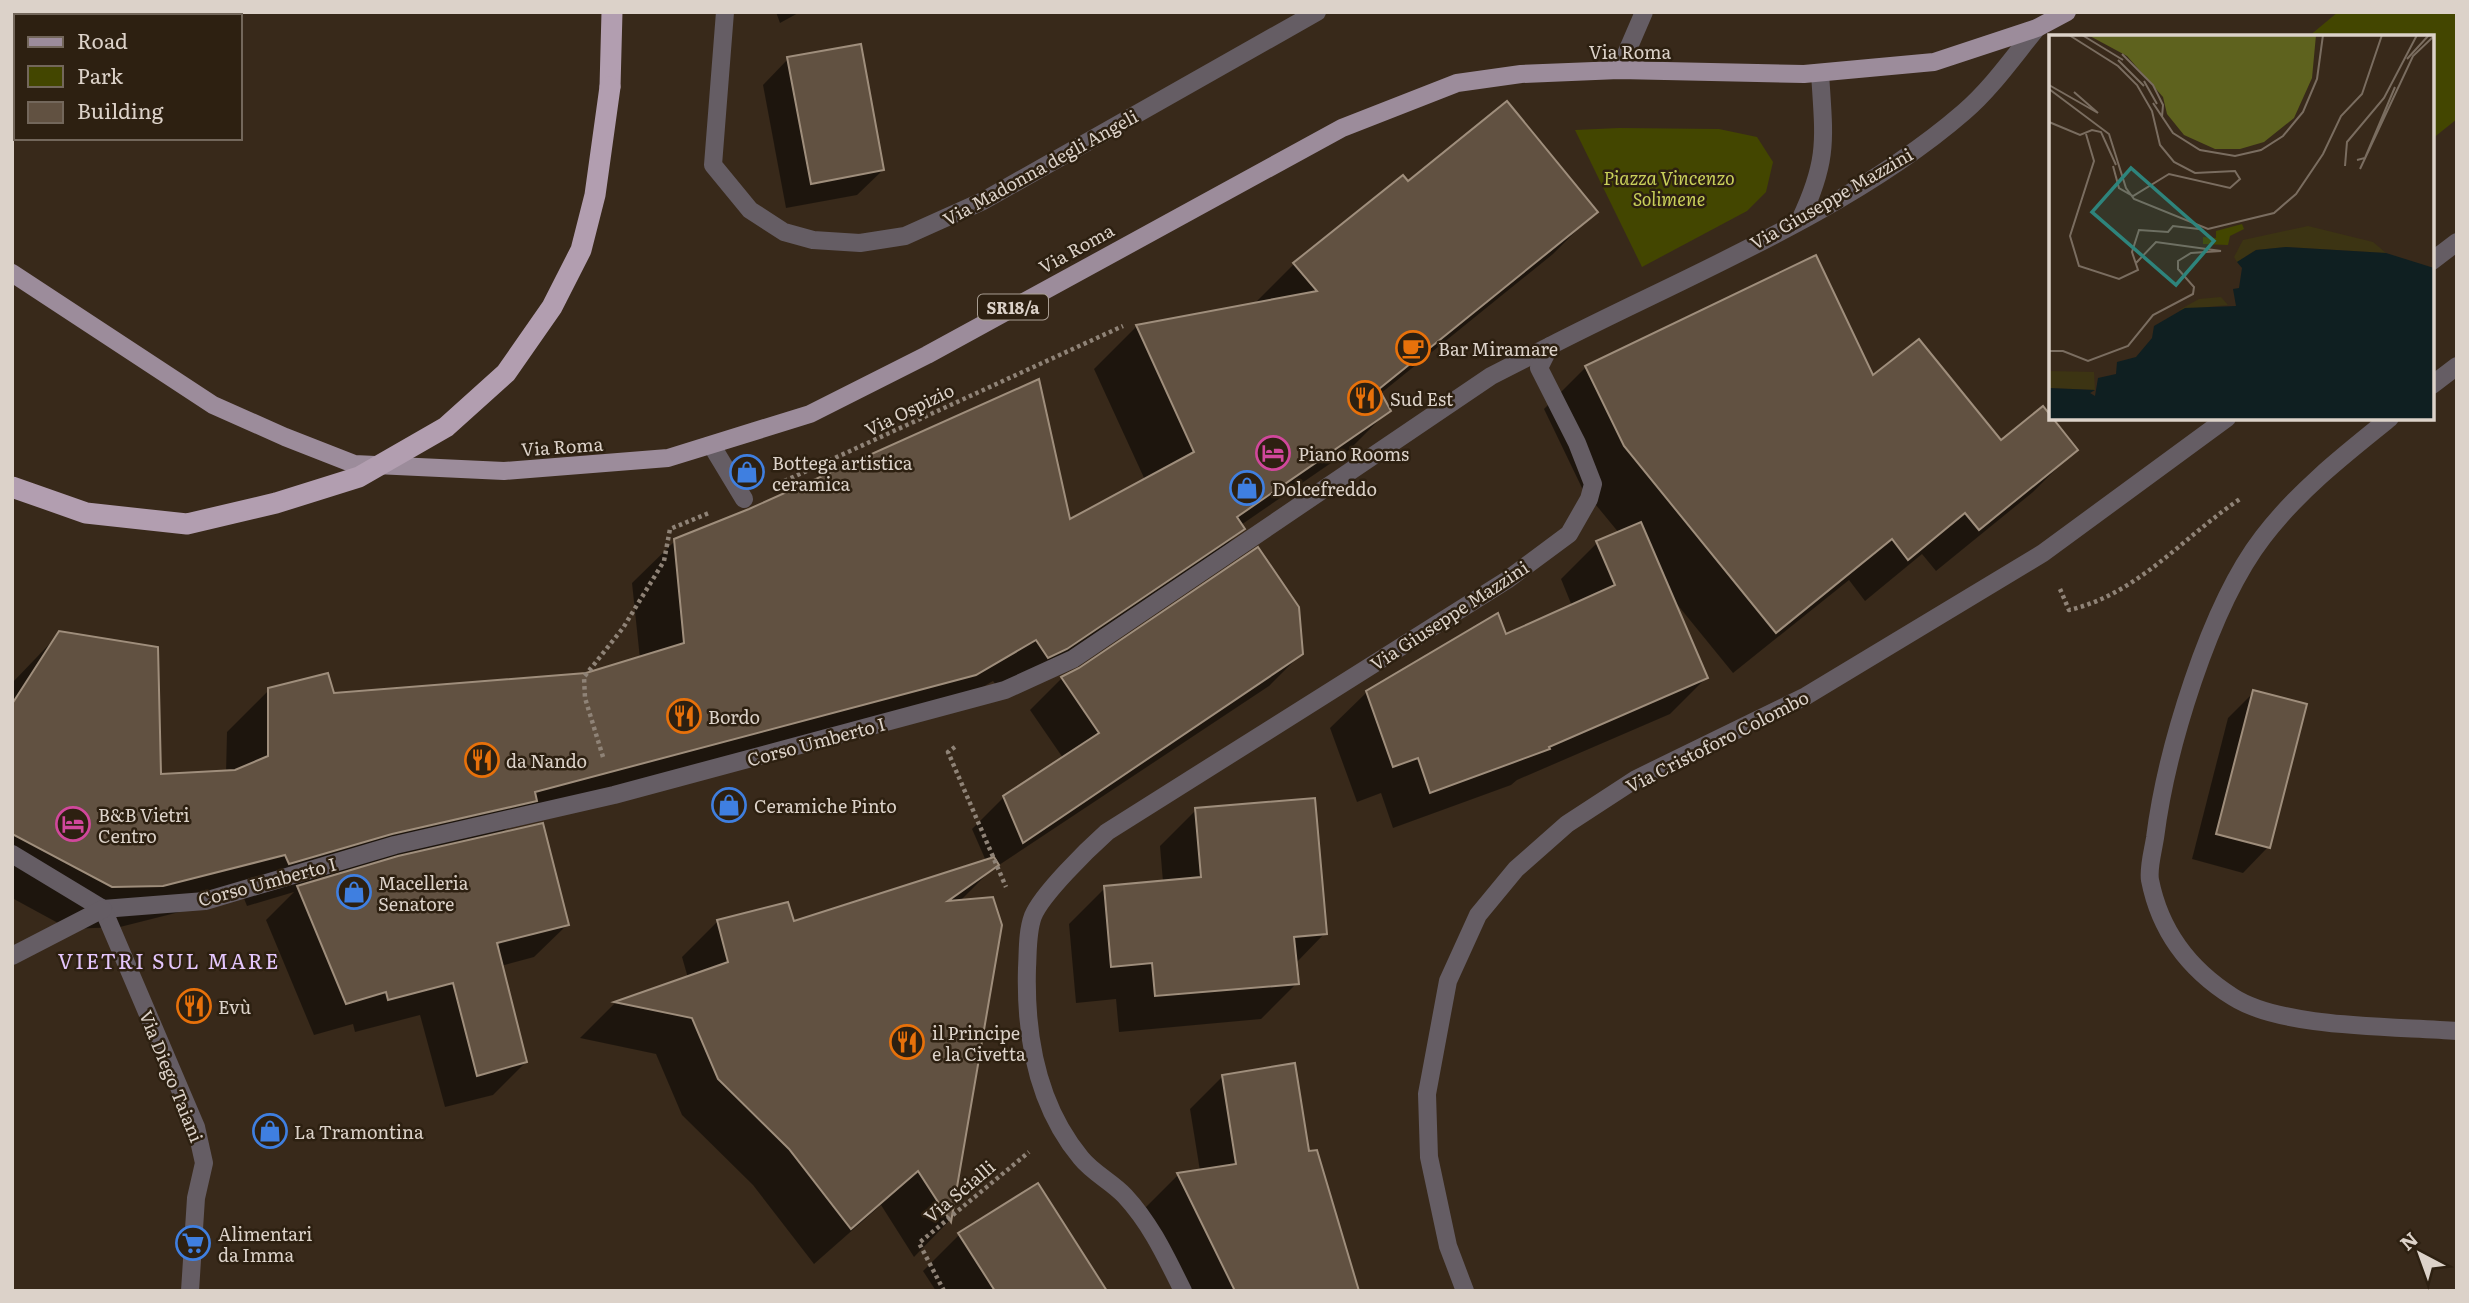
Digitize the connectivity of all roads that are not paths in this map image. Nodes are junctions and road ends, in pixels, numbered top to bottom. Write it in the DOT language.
graph roads {
  1 [pos="612,12"];
  2 [pos="725,12"];
  3 [pos="1317,12"];
  4 [pos="1644,12"];
  5 [pos="2067,12"];
  6 [pos="2037,28"];
  7 [pos="1619,71"];
  8 [pos="1820,73"];
  9 [pos="1800,220"];
  10 [pos="2457,242"];
  11 [pos="2434,259"];
  12 [pos="12,273"];
  13 [pos="1550,346"];
  14 [pos="2457,366"];
  15 [pos="2434,383"];
  16 [pos="2224,420"];
  17 [pos="2388,420"];
  18 [pos="712,446"];
  19 [pos="12,488"];
  20 [pos="744,499"];
  21 [pos="12,854"];
  22 [pos="103,909"];
  23 [pos="12,956"];
  24 [pos="2457,1031"];
  25 [pos="190,1291"];
  26 [pos="1183,1291"];
  27 [pos="1465,1291"];
  1 -- 19 [label="highway, bridge"];
  2 -- 3 [label="street, Via Madonna degli Angeli"];
  4 -- 7 [label="street"];
  5 -- 6 [label="main road, SR18/a"];
  6 -- 8 [label="main road, Via Roma / SR18/a"];
  6 -- 9 [label="street, Via Giuseppe Mazzini"];
  7 -- 8 [label="main road, Via Roma / SR18/a"];
  7 -- 18 [label="main road, Via Roma / SR18/a"];
  8 -- 9 [label="street"];
  9 -- 13 [label="street, Via Giuseppe Mazzini"];
  10 -- 11 [label="street"];
  12 -- 18 [label="main road, Via Roma / SR18/a"];
  13 -- 22 [label="street, Corso Umberto I"];
  13 -- 26 [label="street, Via Giuseppe Mazzini"];
  14 -- 15 [label="street"];
  16 -- 27 [label="street, Via Cristoforo Colombo"];
  17 -- 24 [label="street"];
  18 -- 20 [label="street"];
  21 -- 22 [label="street"];
  22 -- 23 [label="street"];
  22 -- 25 [label="street, Via Diego Taiani"];
}
